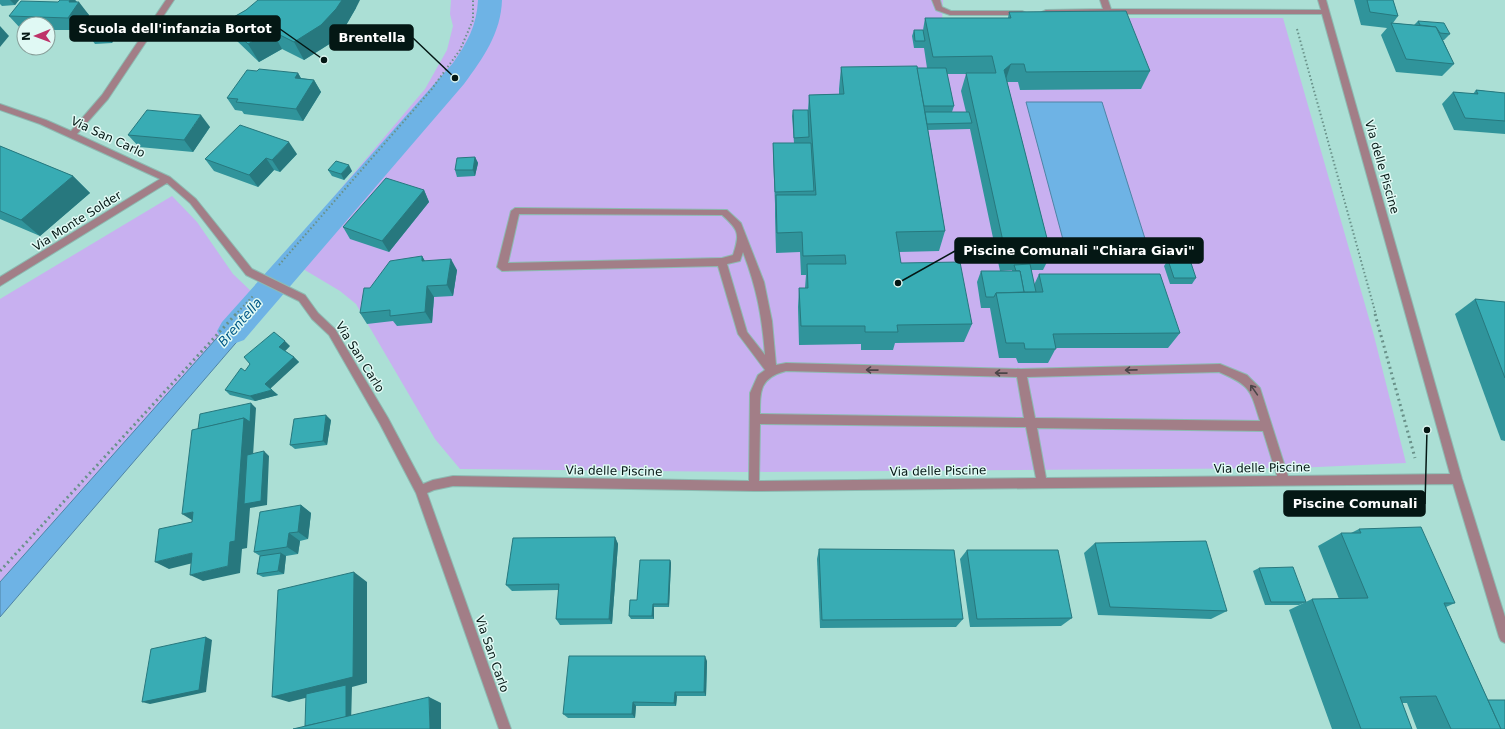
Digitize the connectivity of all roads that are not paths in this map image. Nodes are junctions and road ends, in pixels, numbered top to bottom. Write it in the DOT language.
graph roads {
  1 [pos="170,0"];
  2 [pos="936,0"];
  3 [pos="1104,0"];
  4 [pos="1322,0"];
  5 [pos="1108,11"];
  6 [pos="1324,12"];
  7 [pos="0,107"];
  8 [pos="72,135"];
  9 [pos="167,179"];
  10 [pos="743,238"];
  11 [pos="722,262"];
  12 [pos="0,282"];
  13 [pos="771,371"];
  14 [pos="1021,373"];
  15 [pos="755,419"];
  16 [pos="1031,422"];
  17 [pos="1267,426"];
  18 [pos="1457,479"];
  19 [pos="1284,481"];
  20 [pos="1042,483"];
  21 [pos="754,486"];
  22 [pos="421,491"];
  23 [pos="1505,637"];
  24 [pos="505,729"];
  1 -- 8 [label="street"];
  2 -- 5 [label="street"];
  3 -- 5 [label="street"];
  4 -- 6 [label="street, Via delle Piscine"];
  5 -- 6 [label="street"];
  6 -- 18 [label="street, Via delle Piscine"];
  7 -- 8 [label="street, Via San Carlo"];
  8 -- 9 [label="street, Via San Carlo"];
  9 -- 12 [label="street, Via Monte Solder"];
  9 -- 22 [label="street, Via San Carlo"];
  10 -- 11 [label="street"];
  10 -- 11 [label="street"];
  10 -- 13 [label="street"];
  11 -- 13 [label="street"];
  14 -- 13 [label="street, one-way"];
  13 -- 15 [label="street"];
  14 -- 16 [label="street"];
  17 -- 14 [label="street, one-way"];
  15 -- 16 [label="street"];
  15 -- 21 [label="street"];
  16 -- 17 [label="street"];
  16 -- 20 [label="street"];
  17 -- 19 [label="street"];
  18 -- 19 [label="street, Via delle Piscine"];
  18 -- 23 [label="street, Via delle Piscine"];
  19 -- 20 [label="street, Via delle Piscine"];
  20 -- 21 [label="street, Via delle Piscine"];
  21 -- 22 [label="street, Via delle Piscine"];
  22 -- 24 [label="street, Via San Carlo"];
}
